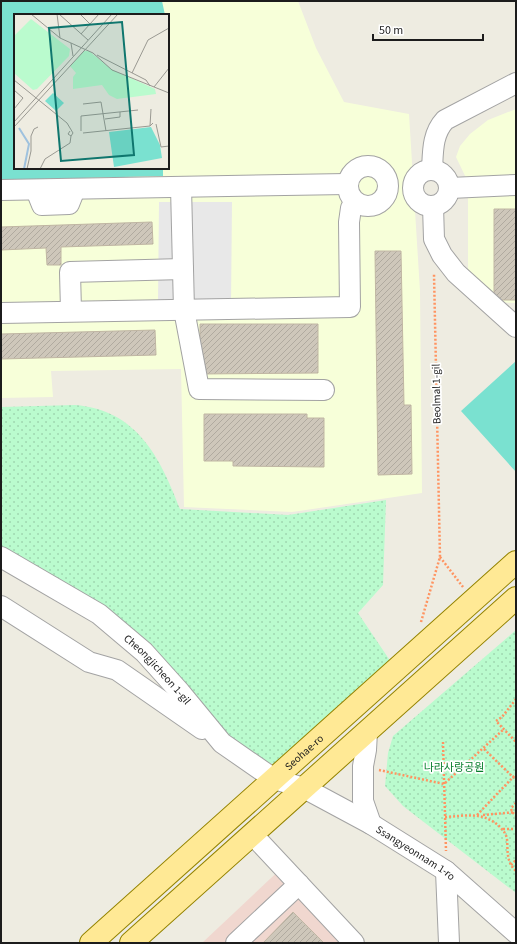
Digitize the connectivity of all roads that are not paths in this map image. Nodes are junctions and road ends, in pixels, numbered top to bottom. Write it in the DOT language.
graph roads {
  1 [pos="516,83"];
  2 [pos="432,170"];
  3 [pos="347,184"];
  4 [pos="516,185"];
  5 [pos="181,187"];
  6 [pos="388,188"];
  7 [pos="412,188"];
  8 [pos="450,188"];
  9 [pos="1,190"];
  10 [pos="355,202"];
  11 [pos="433,206"];
  12 [pos="183,269"];
  13 [pos="184,310"];
  14 [pos="71,311"];
  15 [pos="1,313"];
  16 [pos="516,327"];
  17 [pos="324,390"];
  18 [pos="1,557"];
  19 [pos="516,562"];
  20 [pos="516,598"];
  21 [pos="1,606"];
  22 [pos="367,732"];
  23 [pos="222,743"];
  24 [pos="274,779"];
  25 [pos="304,788"];
  26 [pos="371,824"];
  27 [pos="252,834"];
  28 [pos="446,871"];
  29 [pos="299,884"];
  30 [pos="516,933"];
  31 [pos="92,943"];
  32 [pos="131,943"];
  33 [pos="236,943"];
  34 [pos="354,943"];
  35 [pos="449,943"];
  1 -- 2 [label="street"];
  2 -- 7 [label="street"];
  2 -- 8 [label="street"];
  3 -- 5 [label="street"];
  3 -- 6 [label="street"];
  3 -- 10 [label="street"];
  4 -- 8 [label="street"];
  5 -- 9 [label="street"];
  5 -- 12 [label="street"];
  6 -- 7 [label="street"];
  6 -- 10 [label="street"];
  7 -- 11 [label="street"];
  8 -- 11 [label="street"];
  10 -- 13 [label="street"];
  11 -- 16 [label="street"];
  12 -- 13 [label="street"];
  12 -- 14 [label="street"];
  13 -- 14 [label="street"];
  13 -- 17 [label="street"];
  14 -- 15 [label="street"];
  18 -- 23 [label="street, Cheongjicheon 1-gil"];
  19 -- 24 [label="main road, Seohae-ro"];
  20 -- 22 [label="main road"];
  21 -- 23 [label="street"];
  22 -- 25 [label="main road"];
  22 -- 26 [label="street"];
  23 -- 24 [label="street, Cheongjicheon 1-gil"];
  24 -- 25 [label="street, Cheongjicheon 1-gil"];
  24 -- 31 [label="main road, Seohae-ro"];
  25 -- 26 [label="street, Ssangyeonnam 1-ro"];
  25 -- 27 [label="main road"];
  26 -- 28 [label="street, Ssangyeonnam 1-ro"];
  27 -- 29 [label="street"];
  27 -- 32 [label="main road"];
  28 -- 30 [label="street, Ssangyeonnam 1-ro"];
  28 -- 35 [label="street"];
  29 -- 33 [label="street"];
  29 -- 34 [label="street"];
}
